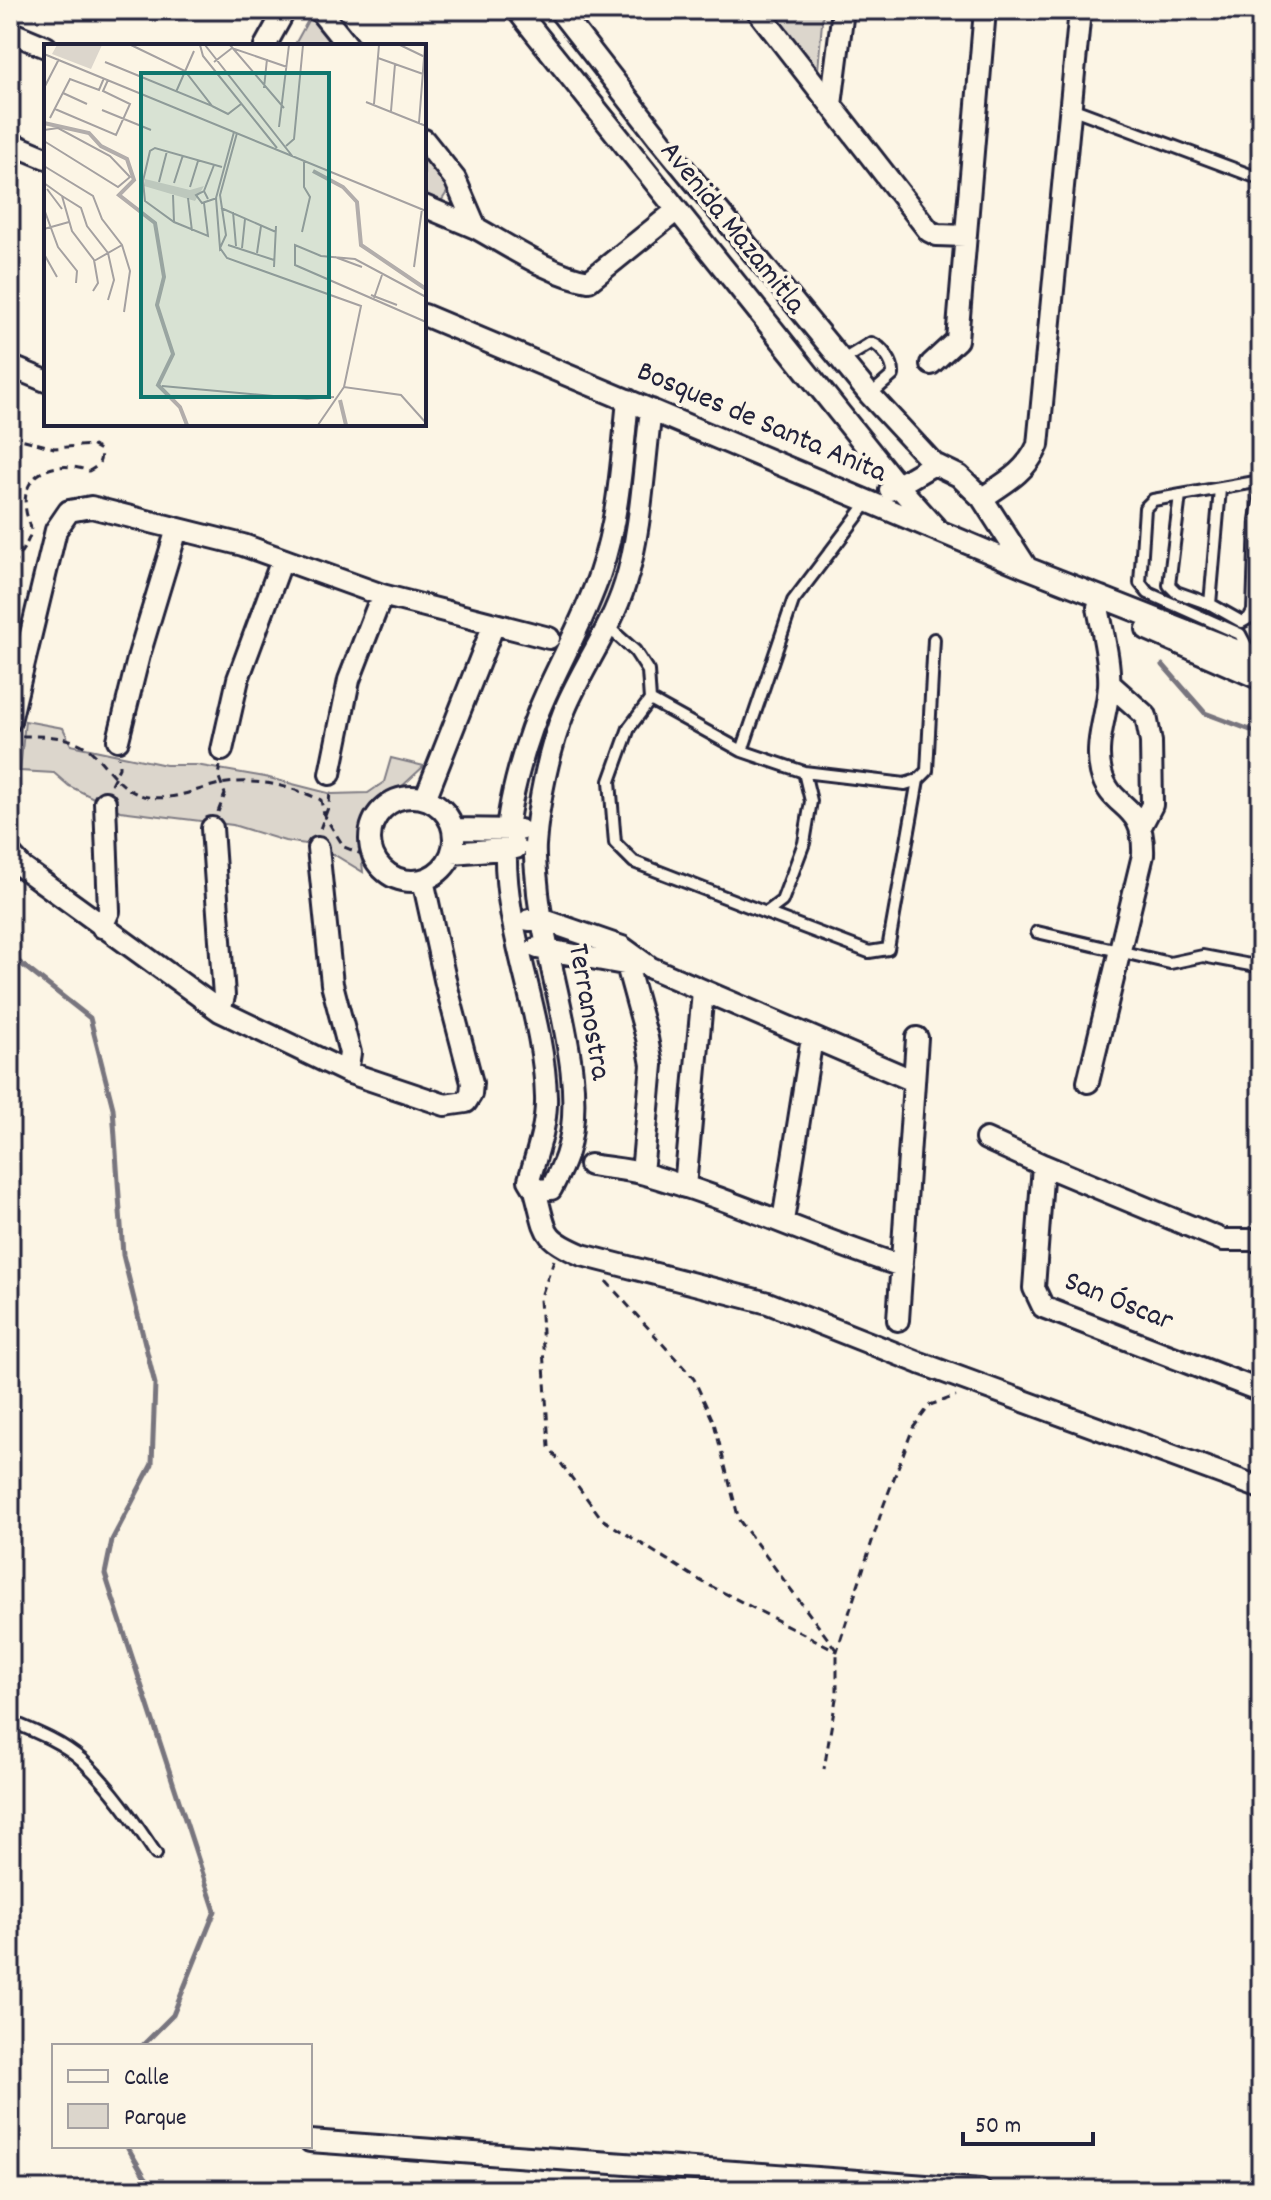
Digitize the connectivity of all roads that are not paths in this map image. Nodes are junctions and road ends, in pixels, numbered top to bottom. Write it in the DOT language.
graph roads {
  1 [pos="272,10"];
  2 [pos="285,10"];
  3 [pos="319,10"];
  4 [pos="517,10"];
  5 [pos="559,10"];
  6 [pos="757,10"];
  7 [pos="843,10"];
  8 [pos="985,10"];
  9 [pos="1080,10"];
  10 [pos="10,32"];
  11 [pos="267,40"];
  12 [pos="346,44"];
  13 [pos="44,46"];
  14 [pos="831,105"];
  15 [pos="1071,108"];
  16 [pos="661,141"];
  17 [pos="10,143"];
  18 [pos="426,143"];
  19 [pos="44,157"];
  20 [pos="638,161"];
  21 [pos="1261,179"];
  22 [pos="426,207"];
  23 [pos="677,210"];
  24 [pos="476,228"];
  25 [pos="965,236"];
  26 [pos="426,316"];
  27 [pos="843,360"];
  28 [pos="931,364"];
  29 [pos="10,366"];
  30 [pos="44,380"];
  31 [pos="870,395"];
  32 [pos="628,400"];
  33 [pos="651,410"];
  34 [pos="934,464"];
  35 [pos="1261,481"];
  36 [pos="898,486"];
  37 [pos="1220,489"];
  38 [pos="1261,491"];
  39 [pos="1180,495"];
  40 [pos="982,498"];
  41 [pos="868,502"];
  42 [pos="177,529"];
  43 [pos="937,530"];
  44 [pos="282,560"];
  45 [pos="1027,568"];
  46 [pos="382,595"];
  47 [pos="1100,602"];
  48 [pos="1210,604"];
  49 [pos="494,624"];
  50 [pos="608,627"];
  51 [pos="549,638"];
  52 [pos="934,639"];
  53 [pos="1256,658"];
  54 [pos="1261,679"];
  55 [pos="1110,684"];
  56 [pos="650,700"];
  57 [pos="10,721"];
  58 [pos="118,740"];
  59 [pos="222,750"];
  60 [pos="742,751"];
  61 [pos="804,772"];
  62 [pos="330,774"];
  63 [pos="918,780"];
  64 [pos="425,799"];
  65 [pos="105,802"];
  66 [pos="1141,826"];
  67 [pos="212,828"];
  68 [pos="453,829"];
  69 [pos="507,838"];
  70 [pos="535,840"];
  71 [pos="318,848"];
  72 [pos="452,853"];
  73 [pos="10,854"];
  74 [pos="423,880"];
  75 [pos="766,913"];
  76 [pos="541,919"];
  77 [pos="513,921"];
  78 [pos="102,927"];
  79 [pos="1037,932"];
  80 [pos="546,948"];
  81 [pos="517,949"];
  82 [pos="1120,953"];
  83 [pos="623,956"];
  84 [pos="1261,967"];
  85 [pos="703,991"];
  86 [pos="220,1011"];
  87 [pos="812,1038"];
  88 [pos="917,1038"];
  89 [pos="347,1072"];
  90 [pos="914,1081"];
  91 [pos="1088,1082"];
  92 [pos="986,1139"];
  93 [pos="590,1165"];
  94 [pos="1043,1165"];
  95 [pos="642,1173"];
  96 [pos="685,1187"];
  97 [pos="535,1190"];
  98 [pos="783,1221"];
  99 [pos="1261,1240"];
  100 [pos="902,1266"];
  101 [pos="898,1320"];
  102 [pos="1261,1391"];
  103 [pos="1261,1488"];
  104 [pos="10,1721"];
  105 [pos="156,1854"];
  106 [pos="312,2141"];
  107 [pos="981,2190"];
  1 -- 11 [label="street"];
  2 -- 11 [label="street"];
  3 -- 12 [label="street"];
  4 -- 20 [label="street, Avenida Mazamitla"];
  5 -- 16 [label="street, Avenida Mazamitla"];
  6 -- 14 [label="street"];
  7 -- 14 [label="street"];
  8 -- 25 [label="street"];
  9 -- 15 [label="street"];
  10 -- 13 [label="street"];
  14 -- 25 [label="street"];
  15 -- 21 [label="lane"];
  15 -- 40 [label="street"];
  16 -- 20 [label="street"];
  16 -- 27 [label="street, Avenida Mazamitla"];
  17 -- 19 [label="street"];
  18 -- 24 [label="street"];
  20 -- 23 [label="street, Avenida Mazamitla"];
  22 -- 24 [label="street"];
  23 -- 24 [label="street"];
  23 -- 36 [label="street, Avenida Mazamitla"];
  25 -- 28 [label="street"];
  26 -- 32 [label="street, Bosques de Santa Anita"];
  27 -- 31 [label="street, Avenida Mazamitla"];
  27 -- 31 [label="lane"];
  29 -- 30 [label="street"];
  31 -- 34 [label="street, Avenida Mazamitla"];
  32 -- 33 [label="street, Bosques de Santa Anita"];
  32 -- 69 [label="street, Terranostra"];
  33 -- 41 [label="street, Bosques de Santa Anita"];
  33 -- 50 [label="street, Terranostra"];
  34 -- 36 [label="street"];
  34 -- 40 [label="street, Avenida Mazamitla"];
  35 -- 37 [label="lane"];
  36 -- 41 [label="street"];
  36 -- 43 [label="street, Avenida Mazamitla"];
  37 -- 39 [label="lane"];
  37 -- 48 [label="lane"];
  38 -- 48 [label="lane"];
  39 -- 48 [label="lane"];
  39 -- 53 [label="lane"];
  40 -- 45 [label="street, Avenida Mazamitla"];
  41 -- 43 [label="street, Bosques de Santa Anita"];
  41 -- 60 [label="lane"];
  42 -- 44 [label="street"];
  42 -- 57 [label="street"];
  42 -- 58 [label="street"];
  43 -- 45 [label="street, Bosques de Santa Anita"];
  44 -- 46 [label="street"];
  44 -- 59 [label="street"];
  45 -- 47 [label="street, Bosques de Santa Anita"];
  46 -- 49 [label="street"];
  46 -- 62 [label="street"];
  47 -- 53 [label="street, Bosques de Santa Anita"];
  47 -- 54 [label="street, Bosques de Santa Anita"];
  47 -- 55 [label="street"];
  49 -- 51 [label="street"];
  49 -- 64 [label="street"];
  50 -- 56 [label="lane"];
  50 -- 70 [label="street, Terranostra"];
  52 -- 63 [label="lane"];
  55 -- 66 [label="street"];
  55 -- 66 [label="street"];
  56 -- 60 [label="lane"];
  56 -- 75 [label="lane"];
  60 -- 61 [label="lane"];
  61 -- 63 [label="lane"];
  61 -- 75 [label="lane"];
  63 -- 75 [label="lane"];
  64 -- 68 [label="street"];
  64 -- 74 [label="street"];
  65 -- 78 [label="street"];
  66 -- 82 [label="street"];
  67 -- 86 [label="street"];
  68 -- 69 [label="street"];
  68 -- 72 [label="street"];
  69 -- 70 [label="street"];
  69 -- 72 [label="street"];
  69 -- 77 [label="street, Terranostra"];
  70 -- 76 [label="street, Terranostra"];
  71 -- 89 [label="street"];
  72 -- 74 [label="street"];
  73 -- 78 [label="street"];
  74 -- 89 [label="street"];
  76 -- 77 [label="street"];
  76 -- 80 [label="street, Terranostra"];
  76 -- 83 [label="street"];
  77 -- 81 [label="street, Terranostra"];
  78 -- 86 [label="street"];
  79 -- 82 [label="lane"];
  80 -- 81 [label="street"];
  80 -- 83 [label="street"];
  80 -- 97 [label="street, Terranostra"];
  81 -- 97 [label="street, Terranostra"];
  82 -- 84 [label="lane"];
  82 -- 91 [label="street"];
  83 -- 85 [label="street"];
  83 -- 95 [label="street"];
  85 -- 87 [label="street"];
  85 -- 96 [label="street"];
  86 -- 89 [label="street"];
  87 -- 90 [label="street"];
  87 -- 98 [label="street"];
  88 -- 90 [label="street"];
  90 -- 100 [label="street"];
  92 -- 94 [label="street"];
  93 -- 95 [label="street"];
  94 -- 99 [label="street"];
  94 -- 102 [label="street, San Óscar"];
  95 -- 96 [label="street"];
  96 -- 98 [label="street"];
  97 -- 103 [label="street"];
  98 -- 100 [label="street"];
  100 -- 101 [label="street"];
  104 -- 105 [label="lane"];
  106 -- 107 [label="street"];
}
